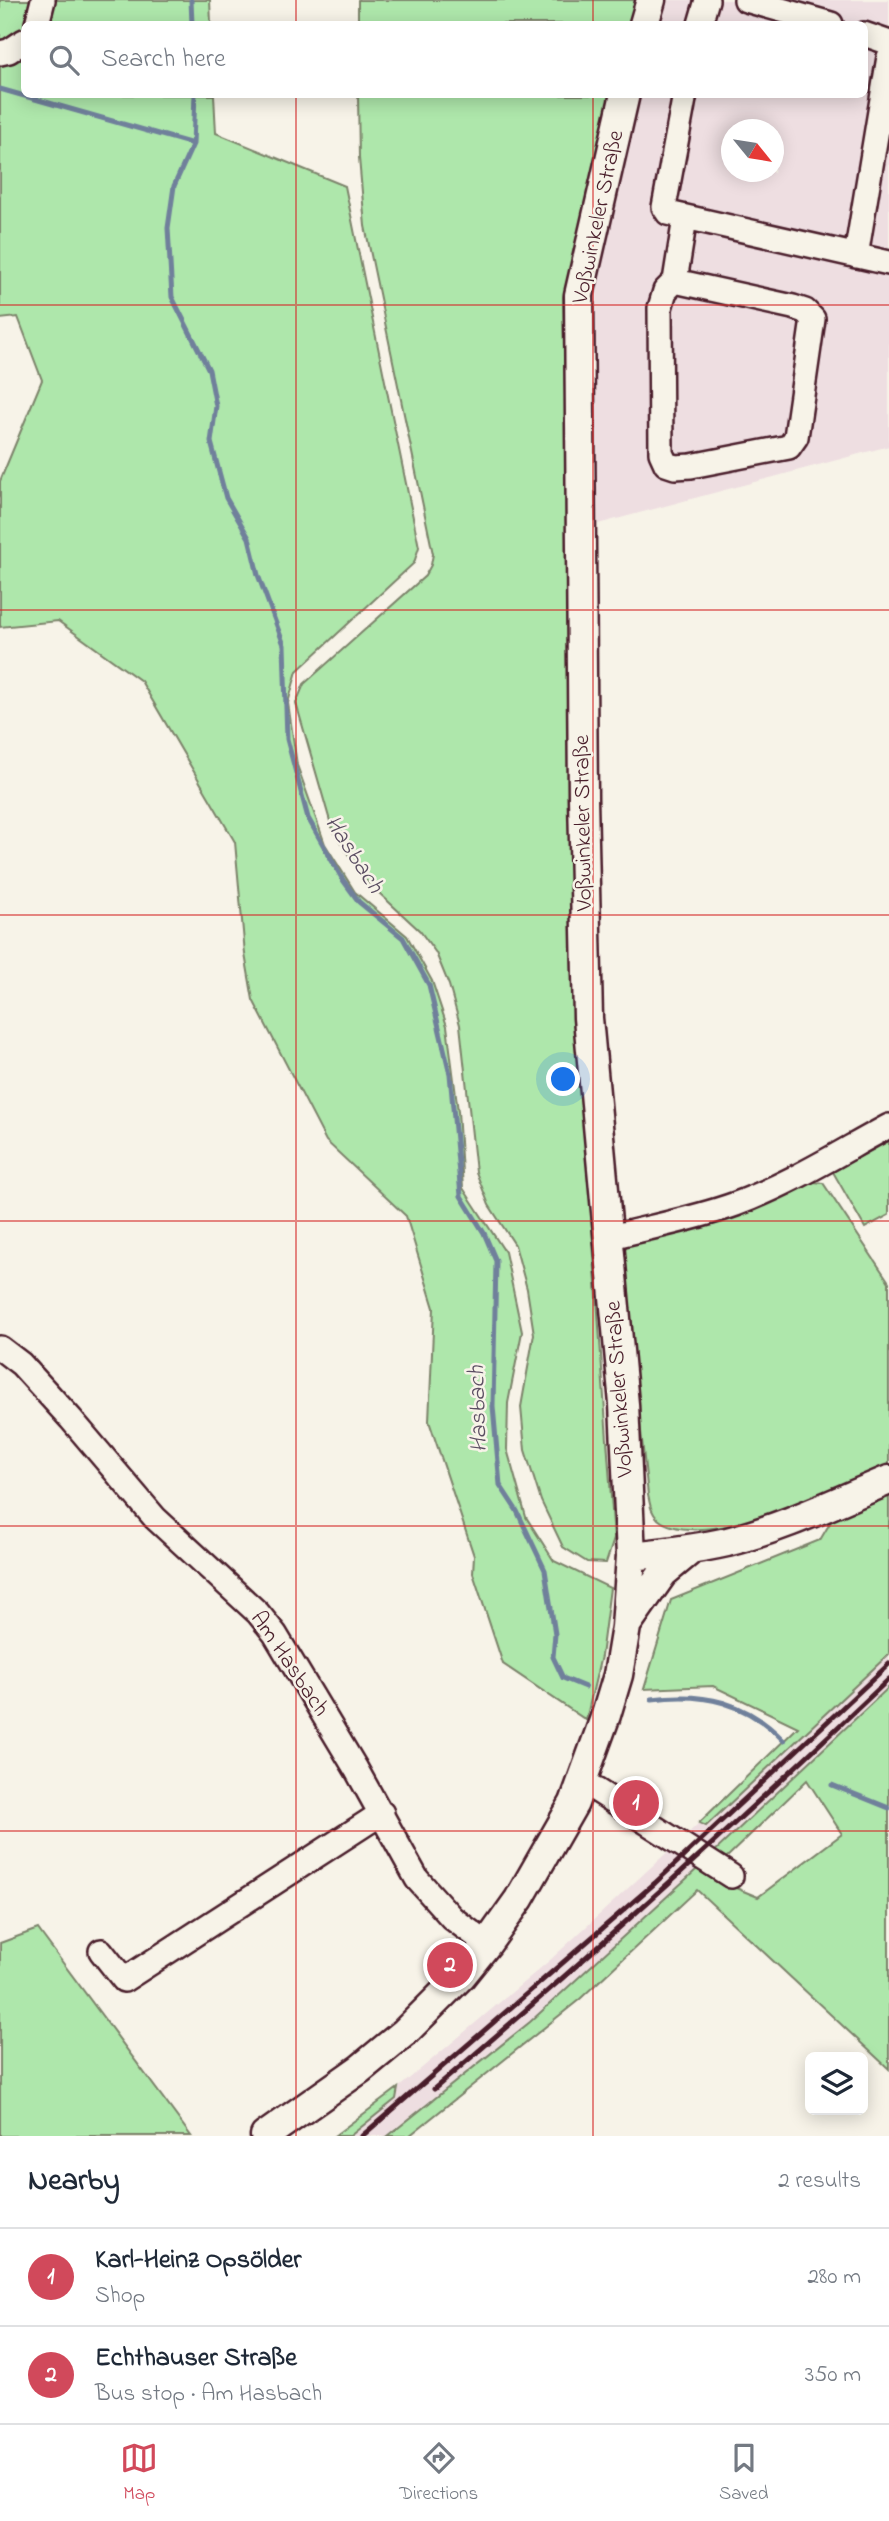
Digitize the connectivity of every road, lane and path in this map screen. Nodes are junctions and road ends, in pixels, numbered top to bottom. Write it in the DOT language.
graph roads {
  1 [pos="44,0"];
  2 [pos="651,0"];
  3 [pos="707,0"];
  4 [pos="746,0"];
  5 [pos="38,21"];
  6 [pos="645,21"];
  7 [pos="701,21"];
  8 [pos="820,21"];
  9 [pos="868,35"];
  10 [pos="21,43"];
  11 [pos="889,45"];
  12 [pos="0,53"];
  13 [pos="889,57"];
  14 [pos="624,98"];
  15 [pos="684,98"];
  16 [pos="685,218"];
  17 [pos="856,256"];
  18 [pos="889,263"];
  19 [pos="675,281"];
  20 [pos="889,1126"];
  21 [pos="607,1238"];
  22 [pos="0,1348"];
  23 [pos="889,1480"];
  24 [pos="692,1549"];
  25 [pos="631,1556"];
  26 [pos="626,1627"];
  27 [pos="582,1783"];
  28 [pos="382,1813"];
  29 [pos="731,1876"];
  30 [pos="487,1944"];
  31 [pos="101,1951"];
  32 [pos="265,2136"];
  1 -- 5 [label="street"];
  2 -- 6 [label="main road"];
  3 -- 7 [label="street"];
  4 -- 8 [label="street"];
  9 -- 11 [label="street"];
  10 -- 12 [label="street"];
  13 -- 17 [label="street"];
  14 -- 21 [label="main road, Voßwinkeler Straße"];
  15 -- 16 [label="street"];
  16 -- 17 [label="street"];
  16 -- 19 [label="street"];
  17 -- 18 [label="street"];
  19 -- 19 [label="street"];
  20 -- 21 [label="street"];
  21 -- 25 [label="main road, Voßwinkeler Straße"];
  22 -- 28 [label="street, Am Hasbach"];
  23 -- 24 [label="main road"];
  24 -- 25 [label="main road"];
  24 -- 26 [label="main road"];
  25 -- 26 [label="main road, Voßwinkeler Straße"];
  26 -- 27 [label="main road, Voßwinkeler Straße"];
  27 -- 29 [label="street"];
  27 -- 30 [label="main road, Voßwinkeler Straße"];
  28 -- 30 [label="street, Am Hasbach"];
  28 -- 31 [label="street"];
  30 -- 32 [label="main road, Voßwinkeler Straße"];
}
